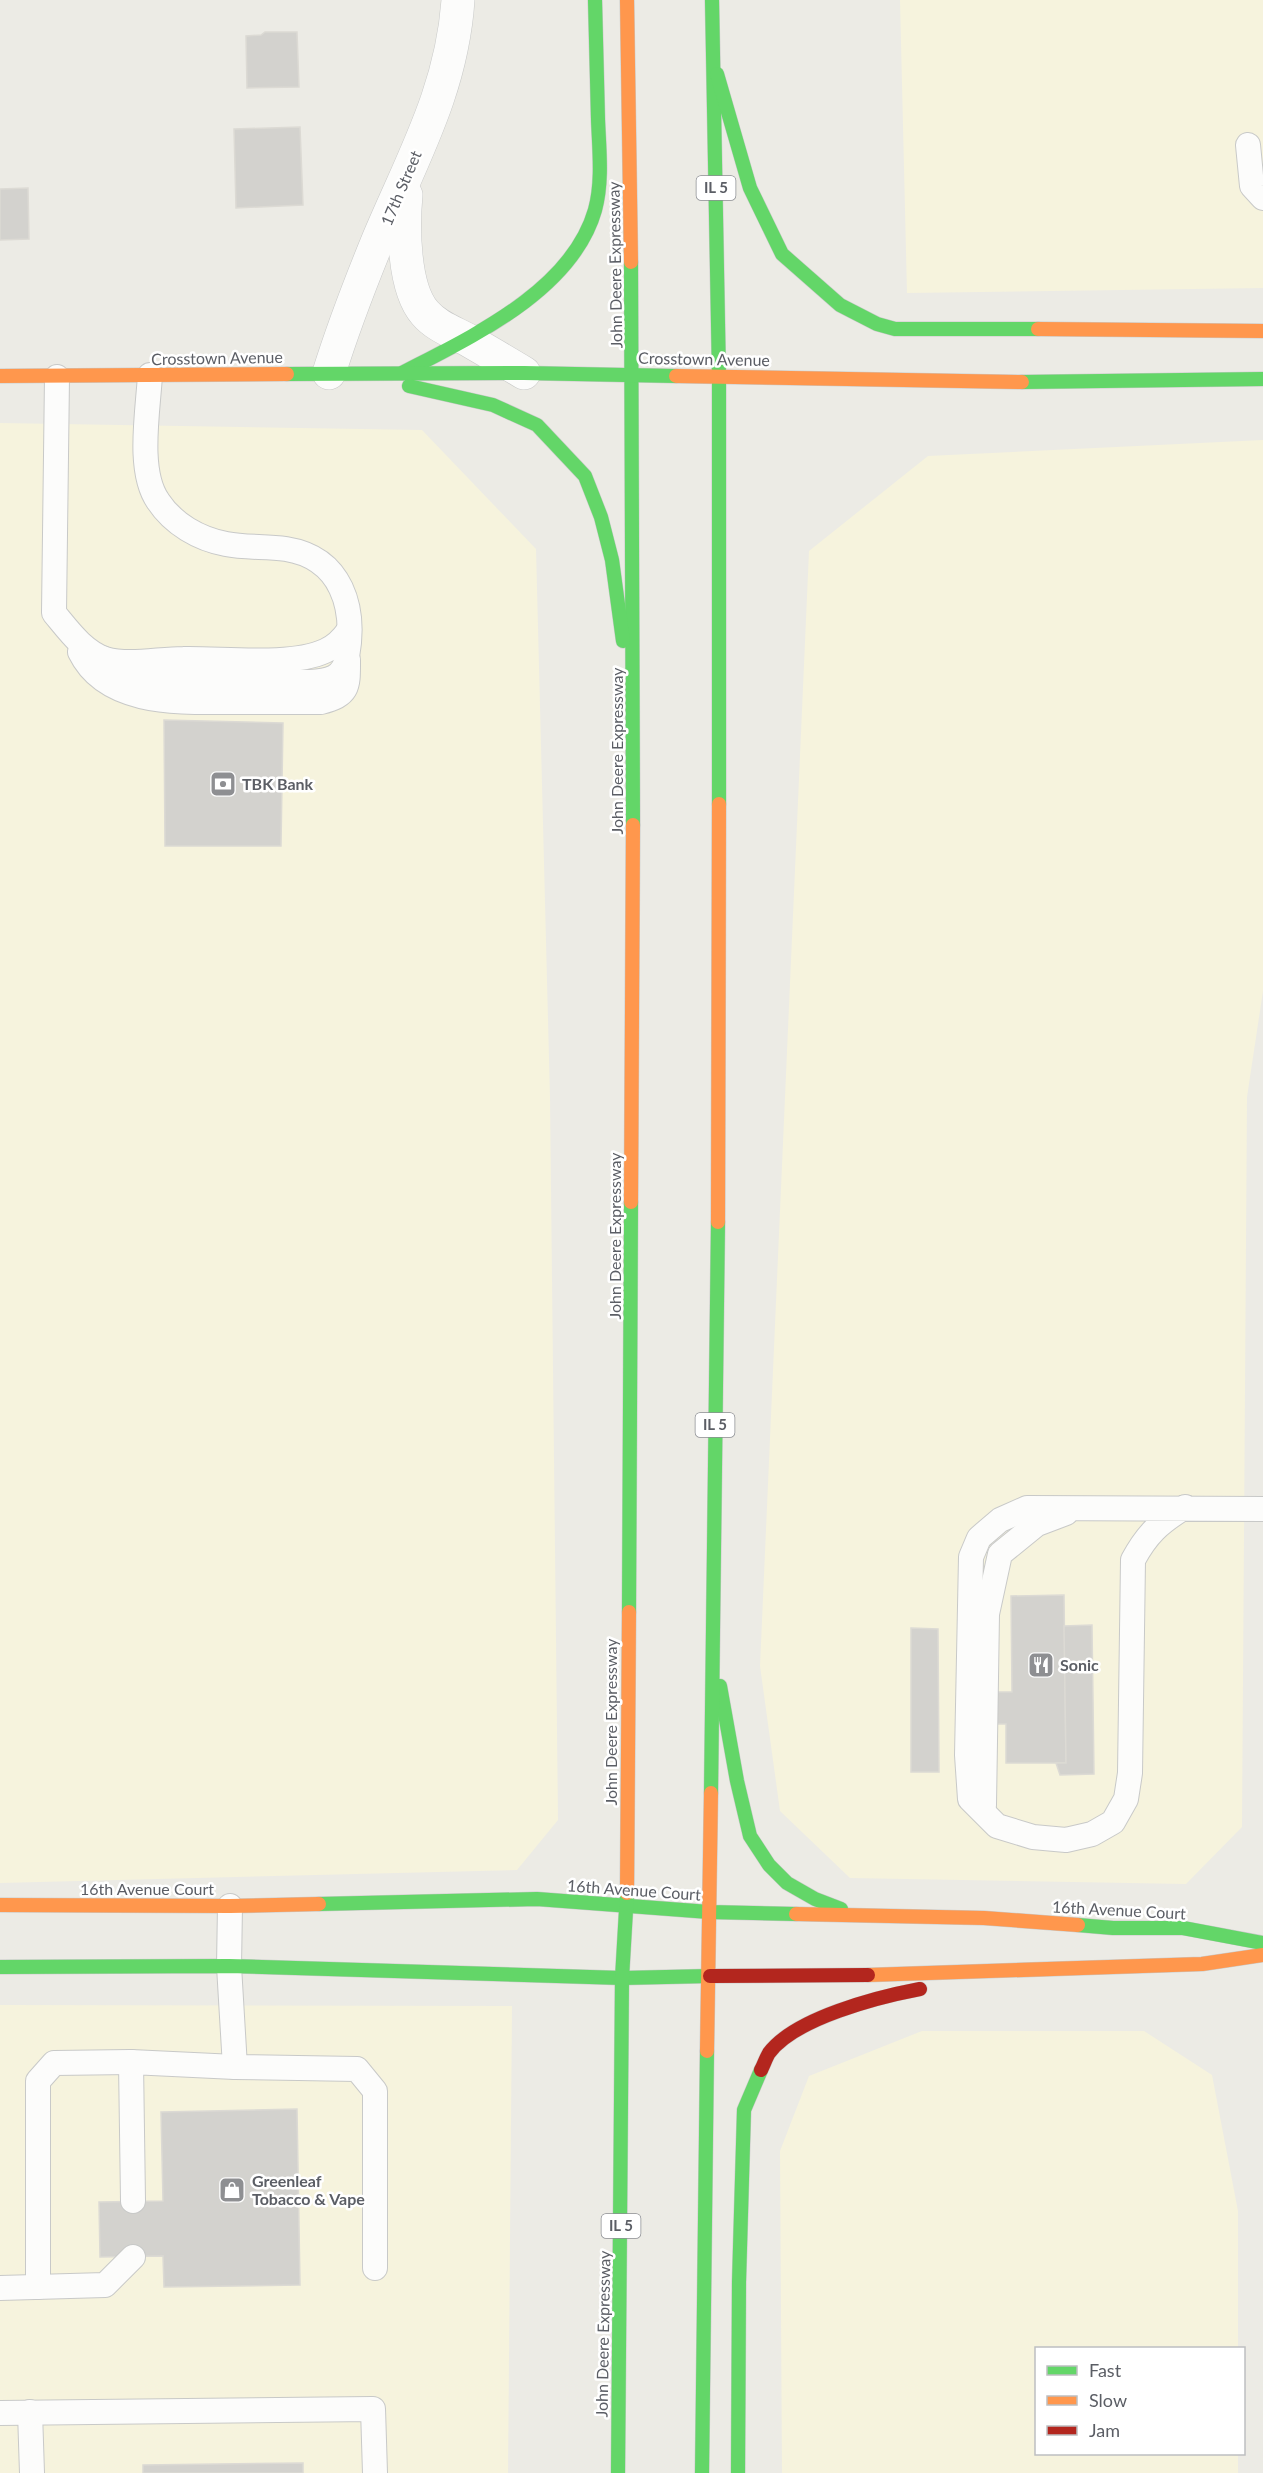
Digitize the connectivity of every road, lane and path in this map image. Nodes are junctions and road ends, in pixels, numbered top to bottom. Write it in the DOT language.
graph roads {
  1 [pos="458,0"];
  2 [pos="595,0"];
  3 [pos="627,0"];
  4 [pos="712,0"];
  5 [pos="713,60"];
  6 [pos="1263,165"];
  7 [pos="408,174"];
  8 [pos="1263,198"];
  9 [pos="1263,331"];
  10 [pos="467,339"];
  11 [pos="342,373"];
  12 [pos="402,373"];
  13 [pos="524,373"];
  14 [pos="633,374"];
  15 [pos="150,375"];
  16 [pos="0,376"];
  17 [pos="57,377"];
  18 [pos="719,377"];
  19 [pos="1263,379"];
  20 [pos="70,632"];
  21 [pos="348,641"];
  22 [pos="634,720"];
  23 [pos="1185,1507"];
  24 [pos="1263,1509"];
  25 [pos="713,1644"];
  26 [pos="0,1905"];
  27 [pos="230,1906"];
  28 [pos="627,1906"];
  29 [pos="709,1912"];
  30 [pos="872,1916"];
  31 [pos="1263,1943"];
  32 [pos="1263,1955"];
  33 [pos="0,1966"];
  34 [pos="229,1966"];
  35 [pos="1032,1968"];
  36 [pos="708,1976"];
  37 [pos="622,1978"];
  38 [pos="131,2062"];
  39 [pos="235,2067"];
  40 [pos="133,2201"];
  41 [pos="133,2257"];
  42 [pos="375,2268"];
  43 [pos="38,2287"];
  44 [pos="0,2288"];
  45 [pos="30,2412"];
  46 [pos="0,2413"];
  47 [pos="32,2473"];
  48 [pos="375,2473"];
  49 [pos="618,2473"];
  50 [pos="702,2473"];
  51 [pos="738,2473"];
  1 -- 7 [label="street, 17th Street"];
  2 -- 10 [label="main road"];
  3 -- 14 [label="main road, John Deere Expressway / IL 5"];
  4 -- 5 [label="main road, IL 5"];
  5 -- 9 [label="main road"];
  5 -- 18 [label="main road, IL 5"];
  6 -- 8 [label="lane"];
  7 -- 10 [label="street"];
  7 -- 11 [label="street, 17th Street"];
  10 -- 12 [label="main road"];
  10 -- 13 [label="street"];
  11 -- 12 [label="main road, Crosstown Avenue"];
  11 -- 15 [label="main road, Crosstown Avenue"];
  11 -- 22 [label="main road"];
  12 -- 13 [label="main road, Crosstown Avenue"];
  13 -- 14 [label="main road, Crosstown Avenue"];
  14 -- 18 [label="main road, Crosstown Avenue"];
  14 -- 22 [label="main road, John Deere Expressway / IL 5"];
  15 -- 17 [label="main road, Crosstown Avenue"];
  15 -- 21 [label="lane"];
  16 -- 17 [label="main road, Crosstown Avenue"];
  17 -- 20 [label="lane"];
  18 -- 19 [label="main road, Crosstown Avenue"];
  18 -- 25 [label="main road, IL 5"];
  20 -- 21 [label="lane"];
  20 -- 21 [label="lane"];
  22 -- 28 [label="main road, John Deere Expressway / IL 5"];
  23 -- 23 [label="lane"];
  23 -- 24 [label="lane"];
  25 -- 29 [label="main road, IL 5"];
  25 -- 30 [label="main road"];
  26 -- 27 [label="main road, 16th Avenue Court"];
  27 -- 28 [label="main road, 16th Avenue Court"];
  27 -- 34 [label="lane"];
  28 -- 29 [label="main road, 16th Avenue Court"];
  28 -- 37 [label="main road, John Deere Expressway / IL 5"];
  29 -- 30 [label="main road, 16th Avenue Court"];
  29 -- 36 [label="main road, IL 5"];
  30 -- 31 [label="main road, 16th Avenue Court"];
  32 -- 35 [label="main road"];
  33 -- 34 [label="main road"];
  34 -- 37 [label="main road"];
  34 -- 39 [label="lane"];
  35 -- 36 [label="main road"];
  35 -- 51 [label="main road"];
  36 -- 37 [label="main road"];
  36 -- 50 [label="main road, IL 5"];
  37 -- 49 [label="main road, John Deere Expressway / IL 5"];
  38 -- 39 [label="lane"];
  38 -- 40 [label="lane"];
  38 -- 43 [label="lane"];
  39 -- 42 [label="lane"];
  41 -- 43 [label="lane"];
  43 -- 44 [label="lane"];
  45 -- 46 [label="lane"];
  45 -- 47 [label="lane"];
  45 -- 48 [label="lane"];
}
